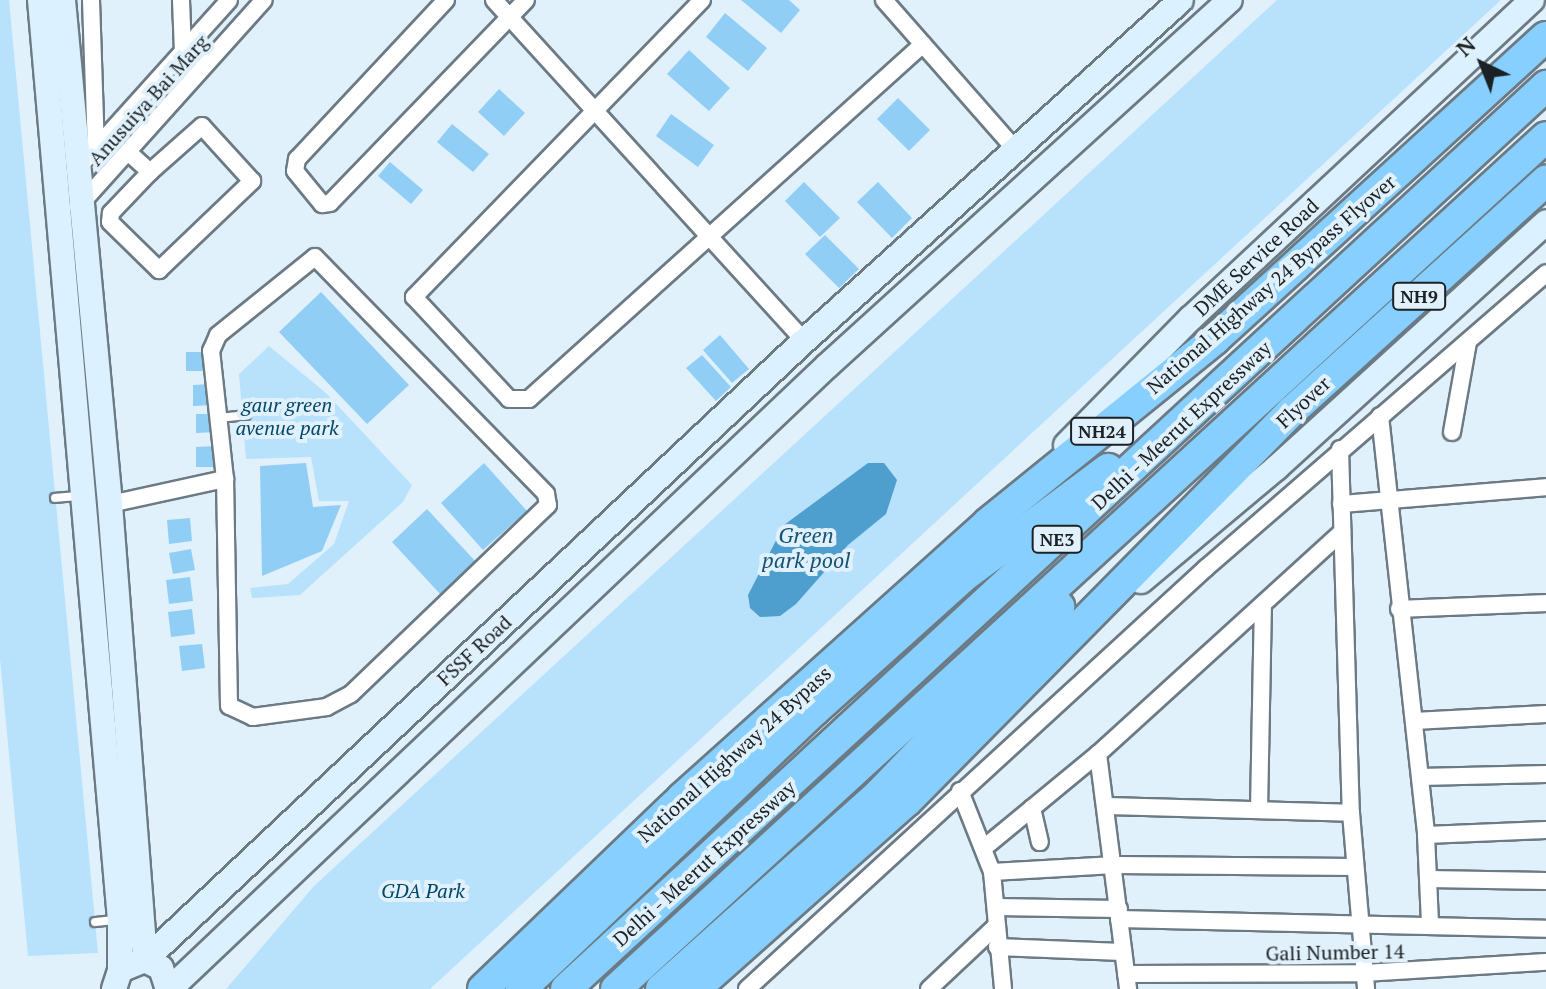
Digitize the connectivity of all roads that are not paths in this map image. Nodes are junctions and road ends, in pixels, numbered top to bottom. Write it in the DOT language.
graph roads {
  1 [pos="40,0"];
  2 [pos="63,0"];
  3 [pos="91,0"];
  4 [pos="181,0"];
  5 [pos="229,0"];
  6 [pos="264,0"];
  7 [pos="446,0"];
  8 [pos="494,0"];
  9 [pos="526,0"];
  10 [pos="702,0"];
  11 [pos="884,0"];
  12 [pos="1181,0"];
  13 [pos="1230,0"];
  14 [pos="1532,0"];
  15 [pos="509,17"];
  16 [pos="1546,37"];
  17 [pos="923,44"];
  18 [pos="183,51"];
  19 [pos="1546,86"];
  20 [pos="595,111"];
  21 [pos="1546,137"];
  22 [pos="96,148"];
  23 [pos="1015,149"];
  24 [pos="128,152"];
  25 [pos="79,168"];
  26 [pos="150,172"];
  27 [pos="1546,181"];
  28 [pos="57,191"];
  29 [pos="82,203"];
  30 [pos="1546,222"];
  31 [pos="60,226"];
  32 [pos="709,236"];
  33 [pos="1546,273"];
  34 [pos="804,341"];
  35 [pos="1468,342"];
  36 [pos="1238,372"];
  37 [pos="246,415"];
  38 [pos="1380,416"];
  39 [pos="218,418"];
  40 [pos="1452,432"];
  41 [pos="1340,449"];
  42 [pos="225,479"];
  43 [pos="1170,484"];
  44 [pos="1546,487"];
  45 [pos="84,495"];
  46 [pos="55,498"];
  47 [pos="1387,500"];
  48 [pos="110,504"];
  49 [pos="1341,504"];
  50 [pos="988,523"];
  51 [pos="1342,532"];
  52 [pos="1546,603"];
  53 [pos="1263,605"];
  54 [pos="1399,609"];
  55 [pos="1074,637"];
  56 [pos="1546,714"];
  57 [pos="1414,721"];
  58 [pos="1098,754"];
  59 [pos="1546,774"];
  60 [pos="1420,777"];
  61 [pos="960,791"];
  62 [pos="1107,806"];
  63 [pos="1032,808"];
  64 [pos="1259,810"];
  65 [pos="1351,813"];
  66 [pos="673,825"];
  67 [pos="1546,830"];
  68 [pos="1426,835"];
  69 [pos="1040,842"];
  70 [pos="985,847"];
  71 [pos="1115,865"];
  72 [pos="1355,867"];
  73 [pos="992,872"];
  74 [pos="1428,879"];
  75 [pos="1546,881"];
  76 [pos="996,907"];
  77 [pos="765,911"];
  78 [pos="1119,914"];
  79 [pos="120,920"];
  80 [pos="95,922"];
  81 [pos="1430,924"];
  82 [pos="1360,925"];
  83 [pos="995,927"];
  84 [pos="1546,929"];
  85 [pos="997,947"];
  86 [pos="1122,952"];
  87 [pos="145,960"];
  88 [pos="1546,962"];
  89 [pos="1365,981"];
  90 [pos="1127,982"];
  91 [pos="115,983"];
  92 [pos="169,989"];
  93 [pos="483,989"];
  94 [pos="521,989"];
  95 [pos="566,989"];
  96 [pos="616,989"];
  97 [pos="661,989"];
  98 [pos="695,989"];
  99 [pos="747,989"];
  100 [pos="929,989"];
  101 [pos="1003,989"];
  1 -- 28 [label="street"];
  2 -- 25 [label="street"];
  3 -- 22 [label="street"];
  4 -- 18 [label="street"];
  5 -- 18 [label="street, Anusuiya Bai Marg"];
  6 -- 24 [label="street, Anusuiya Bai Marg"];
  7 -- 15 [label="street"];
  8 -- 15 [label="street"];
  9 -- 15 [label="street"];
  10 -- 20 [label="street"];
  11 -- 17 [label="street"];
  12 -- 23 [label="street, FSSF Road"];
  13 -- 92 [label="street"];
  14 -- 50 [label="street, DME Service Road"];
  15 -- 20 [label="street"];
  16 -- 50 [label="highway, National Highway 24 Bypass Flyover / NH24"];
  17 -- 23 [label="street"];
  17 -- 32 [label="street"];
  18 -- 22 [label="street, Anusuiya Bai Marg"];
  19 -- 36 [label="highway, Delhi - Meerut Expressway / NE3"];
  20 -- 32 [label="street"];
  20 -- 32 [label="street"];
  21 -- 43 [label="highway, Delhi - Meerut Expressway / NE3"];
  22 -- 25 [label="street, Anusuiya Bai Marg"];
  23 -- 34 [label="street, FSSF Road"];
  24 -- 26 [label="street"];
  24 -- 29 [label="street, Anusuiya Bai Marg"];
  25 -- 28 [label="street, Anusuiya Bai Marg"];
  25 -- 29 [label="street"];
  26 -- 26 [label="street"];
  27 -- 55 [label="highway, Flyover / NH9"];
  28 -- 31 [label="street"];
  29 -- 31 [label="street, Anusuiya Bai Marg"];
  29 -- 48 [label="street"];
  30 -- 55 [label="street"];
  31 -- 45 [label="street"];
  32 -- 34 [label="street"];
  33 -- 35 [label="street"];
  34 -- 87 [label="street, FSSF Road"];
  35 -- 38 [label="street"];
  35 -- 40 [label="street"];
  36 -- 66 [label="highway"];
  36 -- 95 [label="highway, Delhi - Meerut Expressway / NE3"];
  37 -- 39 [label="lane"];
  38 -- 41 [label="street"];
  38 -- 47 [label="street"];
  39 -- 42 [label="street"];
  39 -- 42 [label="street"];
  41 -- 49 [label="street"];
  41 -- 61 [label="street"];
  42 -- 48 [label="street"];
  43 -- 77 [label="highway"];
  43 -- 96 [label="highway, Delhi - Meerut Expressway / NE3"];
  44 -- 47 [label="street"];
  45 -- 46 [label="lane"];
  45 -- 79 [label="street"];
  47 -- 49 [label="street"];
  47 -- 54 [label="street"];
  48 -- 87 [label="street"];
  49 -- 51 [label="street"];
  50 -- 66 [label="highway, National Highway 24 Bypass"];
  51 -- 53 [label="street"];
  51 -- 65 [label="street"];
  52 -- 54 [label="street"];
  53 -- 58 [label="street"];
  53 -- 64 [label="street"];
  54 -- 57 [label="street"];
  55 -- 77 [label="highway, Flyover"];
  56 -- 57 [label="street"];
  57 -- 60 [label="street"];
  58 -- 62 [label="street"];
  58 -- 63 [label="street"];
  59 -- 60 [label="street"];
  60 -- 68 [label="street"];
  61 -- 70 [label="street"];
  61 -- 99 [label="street"];
  62 -- 64 [label="street"];
  62 -- 71 [label="street"];
  63 -- 69 [label="street"];
  63 -- 70 [label="street"];
  64 -- 65 [label="street"];
  65 -- 72 [label="street"];
  66 -- 93 [label="highway, National Highway 24 Bypass"];
  66 -- 94 [label="highway"];
  67 -- 68 [label="street"];
  68 -- 74 [label="street"];
  70 -- 73 [label="street"];
  71 -- 72 [label="street"];
  71 -- 73 [label="street"];
  71 -- 78 [label="street"];
  72 -- 82 [label="street"];
  73 -- 76 [label="street"];
  74 -- 75 [label="street"];
  74 -- 81 [label="street"];
  76 -- 78 [label="street"];
  76 -- 83 [label="street"];
  77 -- 97 [label="highway"];
  77 -- 98 [label="highway"];
  78 -- 82 [label="street"];
  78 -- 86 [label="street"];
  79 -- 80 [label="lane"];
  79 -- 91 [label="street"];
  81 -- 82 [label="street"];
  81 -- 84 [label="street"];
  82 -- 89 [label="street"];
  83 -- 85 [label="street"];
  83 -- 100 [label="street"];
  85 -- 86 [label="street"];
  85 -- 101 [label="street"];
  86 -- 90 [label="street"];
  87 -- 91 [label="street"];
  87 -- 92 [label="street"];
  88 -- 89 [label="street, Gali Number 14"];
  89 -- 90 [label="street, Gali Number 14"];
}
